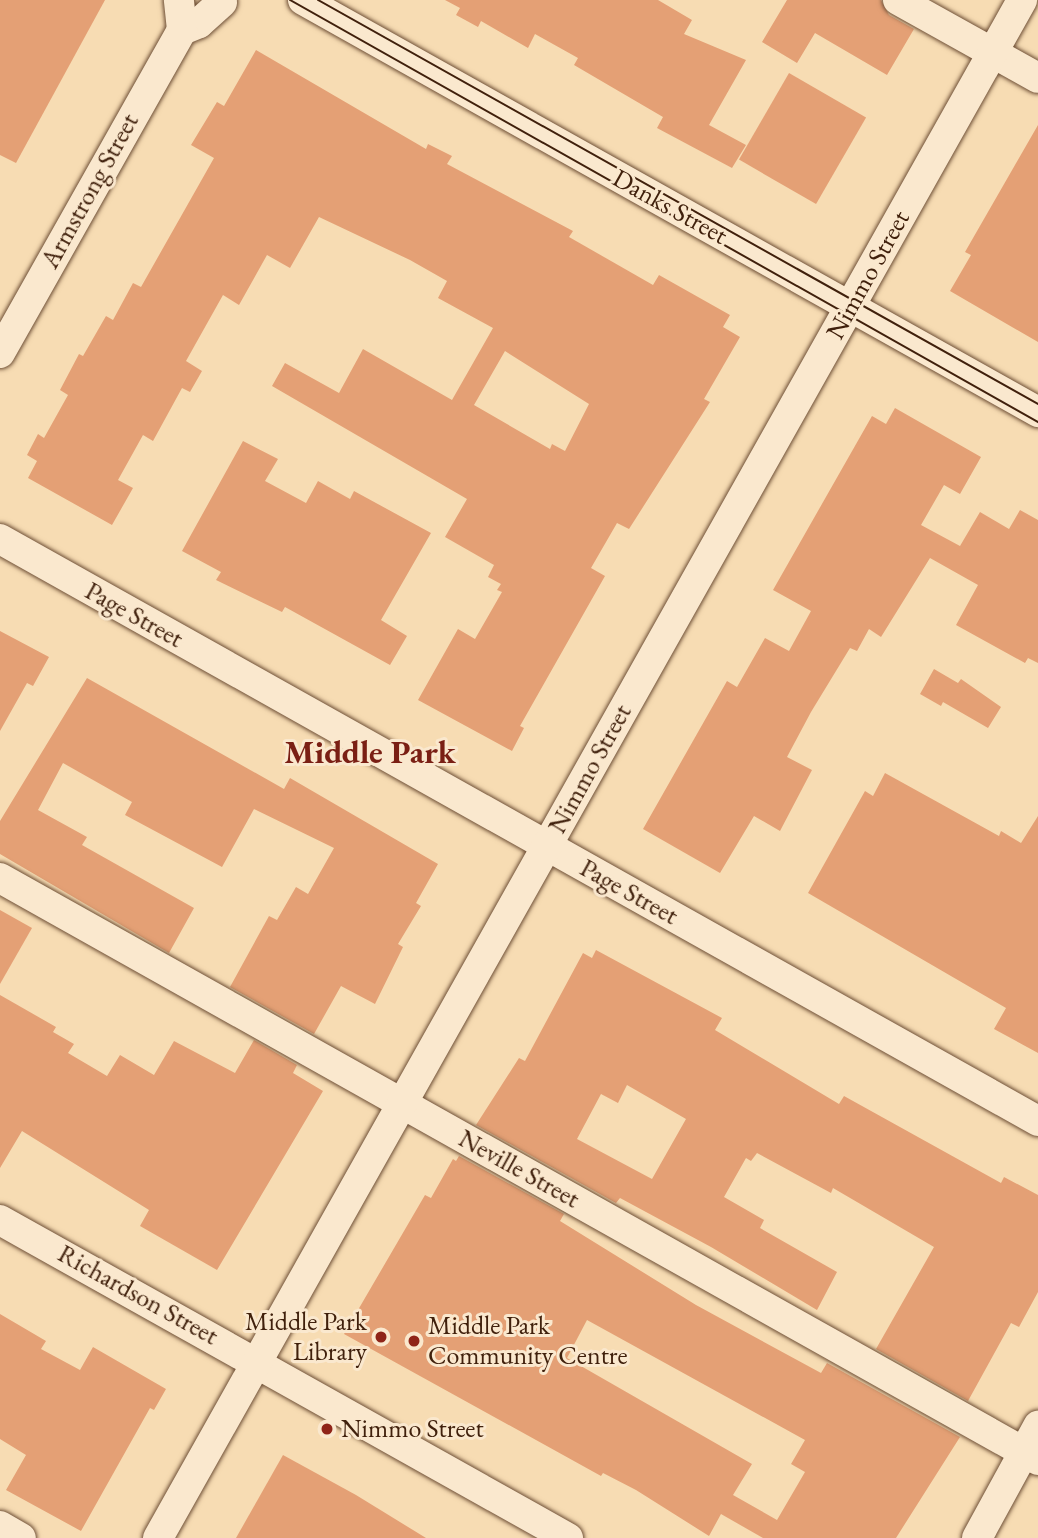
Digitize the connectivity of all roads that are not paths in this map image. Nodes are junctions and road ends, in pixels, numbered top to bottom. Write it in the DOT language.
graph roads {
  1 [pos="179,0"];
  2 [pos="303,0"];
  3 [pos="898,0"];
  4 [pos="1022,0"];
  5 [pos="220,1"];
  6 [pos="182,30"];
  7 [pos="992,53"];
  8 [pos="1038,79"];
  9 [pos="850,306"];
  10 [pos="0,353"];
  11 [pos="1038,412"];
  12 [pos="0,539"];
  13 [pos="547,846"];
  14 [pos="0,878"];
  15 [pos="402,1104"];
  16 [pos="1038,1121"];
  17 [pos="0,1220"];
  18 [pos="258,1361"];
  19 [pos="1038,1426"];
  20 [pos="1030,1455"];
  21 [pos="0,1526"];
  22 [pos="21,1538"];
  23 [pos="158,1538"];
  24 [pos="568,1538"];
  25 [pos="977,1538"];
  1 -- 6 [label="street"];
  2 -- 9 [label="street, Danks Street"];
  3 -- 7 [label="street"];
  4 -- 7 [label="street, Nimmo Street"];
  5 -- 6 [label="street, Armstrong Street"];
  6 -- 10 [label="street, Armstrong Street"];
  7 -- 8 [label="street"];
  7 -- 9 [label="street, Nimmo Street"];
  9 -- 11 [label="street, Danks Street"];
  9 -- 13 [label="street, Nimmo Street"];
  12 -- 13 [label="street, Page Street"];
  13 -- 15 [label="street, Nimmo Street"];
  13 -- 16 [label="street, Page Street"];
  14 -- 15 [label="street, Neville Street"];
  15 -- 18 [label="street, Nimmo Street"];
  15 -- 20 [label="street, Neville Street"];
  17 -- 18 [label="street, Richardson Street"];
  18 -- 23 [label="street, Nimmo Street"];
  18 -- 24 [label="street, Richardson Street"];
  19 -- 20 [label="street"];
  20 -- 25 [label="street"];
  21 -- 22 [label="street"];
}
